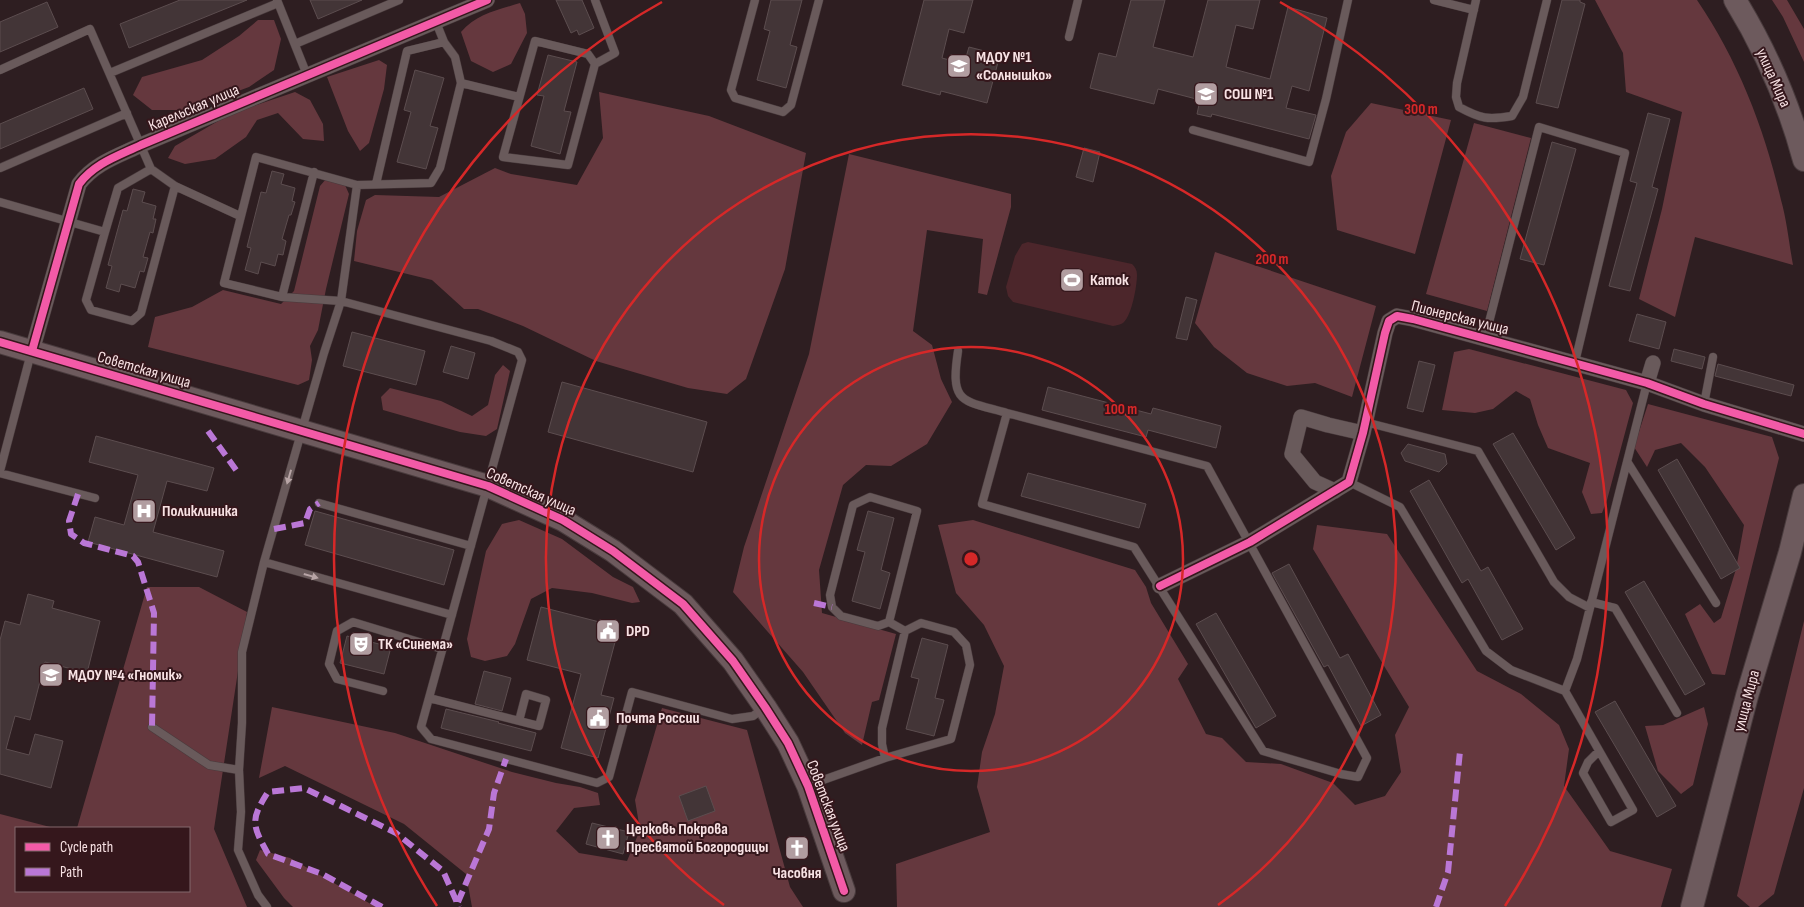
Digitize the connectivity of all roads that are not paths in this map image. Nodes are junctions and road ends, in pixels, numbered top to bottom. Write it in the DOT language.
graph roads {
  1 [pos="399,0"];
  2 [pos="487,0"];
  3 [pos="594,0"];
  4 [pos="755,0"];
  5 [pos="819,0"];
  6 [pos="1078,0"];
  7 [pos="1348,0"];
  8 [pos="1434,0"];
  9 [pos="1476,0"];
  10 [pos="1547,0"];
  11 [pos="1735,0"];
  12 [pos="278,1"];
  13 [pos="1474,10"];
  14 [pos="436,22"];
  15 [pos="1069,36"];
  16 [pos="444,42"];
  17 [pos="295,44"];
  18 [pos="595,64"];
  19 [pos="0,70"];
  20 [pos="110,73"];
  21 [pos="307,75"];
  22 [pos="461,83"];
  23 [pos="519,97"];
  24 [pos="127,113"];
  25 [pos="1193,130"];
  26 [pos="141,145"];
  27 [pos="1804,160"];
  28 [pos="0,168"];
  29 [pos="151,169"];
  30 [pos="314,172"];
  31 [pos="357,184"];
  32 [pos="376,184"];
  33 [pos="175,186"];
  34 [pos="0,202"];
  35 [pos="240,216"];
  36 [pos="67,222"];
  37 [pos="105,232"];
  38 [pos="282,297"];
  39 [pos="341,301"];
  40 [pos="1485,338"];
  41 [pos="0,342"];
  42 [pos="32,351"];
  43 [pos="958,351"];
  44 [pos="1713,357"];
  45 [pos="1575,362"];
  46 [pos="1652,363"];
  47 [pos="1647,383"];
  48 [pos="1704,404"];
  49 [pos="1007,413"];
  50 [pos="1364,427"];
  51 [pos="302,430"];
  52 [pos="1804,434"];
  53 [pos="1628,463"];
  54 [pos="0,472"];
  55 [pos="1349,482"];
  56 [pos="488,486"];
  57 [pos="1335,491"];
  58 [pos="1804,495"];
  59 [pos="95,498"];
  60 [pos="319,503"];
  61 [pos="1250,542"];
  62 [pos="471,546"];
  63 [pos="264,562"];
  64 [pos="1160,586"];
  65 [pos="1716,603"];
  66 [pos="1591,605"];
  67 [pos="452,615"];
  68 [pos="889,622"];
  69 [pos="905,631"];
  70 [pos="442,649"];
  71 [pos="383,691"];
  72 [pos="1565,691"];
  73 [pos="429,698"];
  74 [pos="765,707"];
  75 [pos="1677,713"];
  76 [pos="519,721"];
  77 [pos="152,727"];
  78 [pos="1600,751"];
  79 [pos="885,758"];
  80 [pos="239,770"];
  81 [pos="808,786"];
  82 [pos="844,891"];
  83 [pos="267,907"];
  84 [pos="1692,907"];
  1 -- 17 [label="lane"];
  2 -- 14 [label="street, Карельская улица"];
  3 -- 18 [label="lane"];
  4 -- 5 [label="lane"];
  6 -- 15 [label="lane"];
  7 -- 25 [label="lane"];
  8 -- 13 [label="lane"];
  9 -- 13 [label="lane"];
  10 -- 13 [label="lane"];
  11 -- 27 [label="street, улица Мира"];
  12 -- 17 [label="lane"];
  12 -- 20 [label="lane"];
  14 -- 16 [label="lane"];
  14 -- 21 [label="street, Карельская улица"];
  16 -- 22 [label="lane"];
  16 -- 32 [label="lane"];
  17 -- 21 [label="lane"];
  18 -- 23 [label="lane"];
  18 -- 23 [label="lane"];
  19 -- 20 [label="lane"];
  20 -- 24 [label="lane"];
  21 -- 26 [label="street, Карельская улица"];
  22 -- 23 [label="lane"];
  22 -- 32 [label="lane"];
  24 -- 26 [label="lane"];
  24 -- 28 [label="lane"];
  26 -- 29 [label="lane"];
  26 -- 36 [label="street, Карельская улица"];
  29 -- 33 [label="lane"];
  29 -- 37 [label="lane"];
  30 -- 31 [label="lane"];
  30 -- 35 [label="lane"];
  30 -- 38 [label="lane"];
  31 -- 32 [label="lane"];
  31 -- 39 [label="lane"];
  33 -- 35 [label="lane"];
  33 -- 37 [label="lane"];
  34 -- 36 [label="lane"];
  35 -- 38 [label="lane"];
  36 -- 37 [label="lane"];
  36 -- 42 [label="street, Карельская улица"];
  38 -- 39 [label="lane"];
  39 -- 51 [label="lane"];
  39 -- 56 [label="lane"];
  40 -- 45 [label="street, Пионерская улица"];
  40 -- 45 [label="lane"];
  40 -- 50 [label="street, Пионерская улица"];
  41 -- 42 [label="street, Советская улица"];
  42 -- 51 [label="street, Советская улица"];
  42 -- 54 [label="lane"];
  43 -- 49 [label="lane"];
  44 -- 48 [label="lane"];
  45 -- 47 [label="street, Пионерская улица"];
  46 -- 47 [label="street"];
  47 -- 48 [label="street, Пионерская улица"];
  47 -- 53 [label="lane"];
  48 -- 52 [label="street, Пионерская улица"];
  49 -- 61 [label="lane"];
  49 -- 64 [label="lane"];
  50 -- 55 [label="street, Пионерская улица"];
  50 -- 57 [label="street"];
  50 -- 66 [label="lane"];
  51 -- 56 [label="street, Советская улица"];
  51 -- 63 [label="lane, one-way"];
  53 -- 65 [label="lane"];
  53 -- 66 [label="lane"];
  54 -- 59 [label="lane"];
  55 -- 57 [label="street"];
  55 -- 72 [label="lane"];
  56 -- 62 [label="lane"];
  56 -- 74 [label="street, Советская улица"];
  57 -- 61 [label="street"];
  58 -- 84 [label="street, улица Мира"];
  60 -- 62 [label="lane"];
  61 -- 64 [label="street"];
  61 -- 64 [label="lane"];
  62 -- 67 [label="lane"];
  63 -- 67 [label="lane, one-way"];
  63 -- 80 [label="lane"];
  66 -- 72 [label="lane"];
  66 -- 75 [label="lane"];
  67 -- 70 [label="lane"];
  68 -- 68 [label="lane"];
  68 -- 69 [label="lane"];
  69 -- 79 [label="lane"];
  69 -- 79 [label="lane"];
  70 -- 71 [label="lane"];
  70 -- 73 [label="lane"];
  72 -- 78 [label="lane"];
  73 -- 74 [label="lane"];
  73 -- 76 [label="lane"];
  74 -- 81 [label="street, Советская улица"];
  76 -- 76 [label="lane"];
  77 -- 80 [label="lane"];
  78 -- 78 [label="lane"];
  79 -- 81 [label="lane"];
  80 -- 83 [label="lane"];
  81 -- 82 [label="street, Советская улица"];
}
